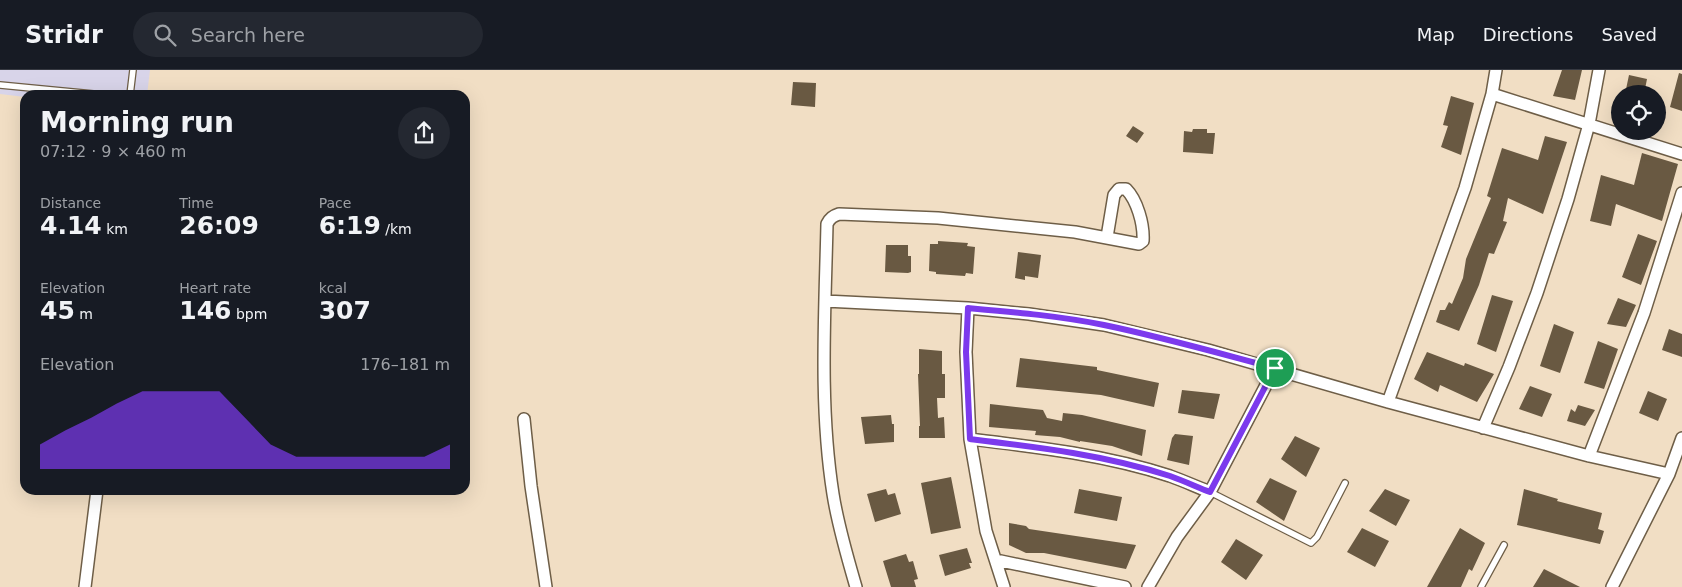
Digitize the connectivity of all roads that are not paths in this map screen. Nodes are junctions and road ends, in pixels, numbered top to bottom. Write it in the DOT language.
graph roads {
  1 [pos="133,70"];
  2 [pos="1496,70"];
  3 [pos="1599,70"];
  4 [pos="0,84"];
  5 [pos="57,90"];
  6 [pos="131,90"];
  7 [pos="1492,94"];
  8 [pos="1589,124"];
  9 [pos="1682,154"];
  10 [pos="1682,194"];
  11 [pos="1107,237"];
  12 [pos="825,301"];
  13 [pos="968,308"];
  14 [pos="1275,368"];
  15 [pos="1388,402"];
  16 [pos="524,419"];
  17 [pos="1483,428"];
  18 [pos="1682,438"];
  19 [pos="970,439"];
  20 [pos="1589,456"];
  21 [pos="1678,456"];
  22 [pos="1669,474"];
  23 [pos="1345,483"];
  24 [pos="1210,492"];
  25 [pos="96,495"];
  26 [pos="1504,545"];
  27 [pos="996,560"];
  28 [pos="85,587"];
  29 [pos="546,587"];
  30 [pos="856,587"];
  31 [pos="1004,587"];
  32 [pos="1126,587"];
  33 [pos="1148,587"];
  34 [pos="1481,587"];
  35 [pos="1612,587"];
  1 -- 6 [label="lane"];
  2 -- 7 [label="street"];
  3 -- 8 [label="street"];
  4 -- 5 [label="lane"];
  7 -- 8 [label="street"];
  7 -- 15 [label="street"];
  8 -- 9 [label="street"];
  8 -- 17 [label="street"];
  10 -- 20 [label="street"];
  11 -- 11 [label="street"];
  11 -- 12 [label="street"];
  12 -- 13 [label="street"];
  12 -- 30 [label="street"];
  13 -- 14 [label="street"];
  13 -- 19 [label="street"];
  14 -- 15 [label="street"];
  14 -- 24 [label="street"];
  15 -- 17 [label="street"];
  16 -- 29 [label="street"];
  17 -- 20 [label="street"];
  18 -- 21 [label="street"];
  19 -- 24 [label="street"];
  19 -- 27 [label="street"];
  20 -- 22 [label="street"];
  21 -- 22 [label="street"];
  22 -- 35 [label="street"];
  23 -- 24 [label="lane"];
  24 -- 33 [label="street"];
  25 -- 28 [label="street"];
  26 -- 34 [label="lane"];
  27 -- 31 [label="street"];
  27 -- 32 [label="street"];
}
